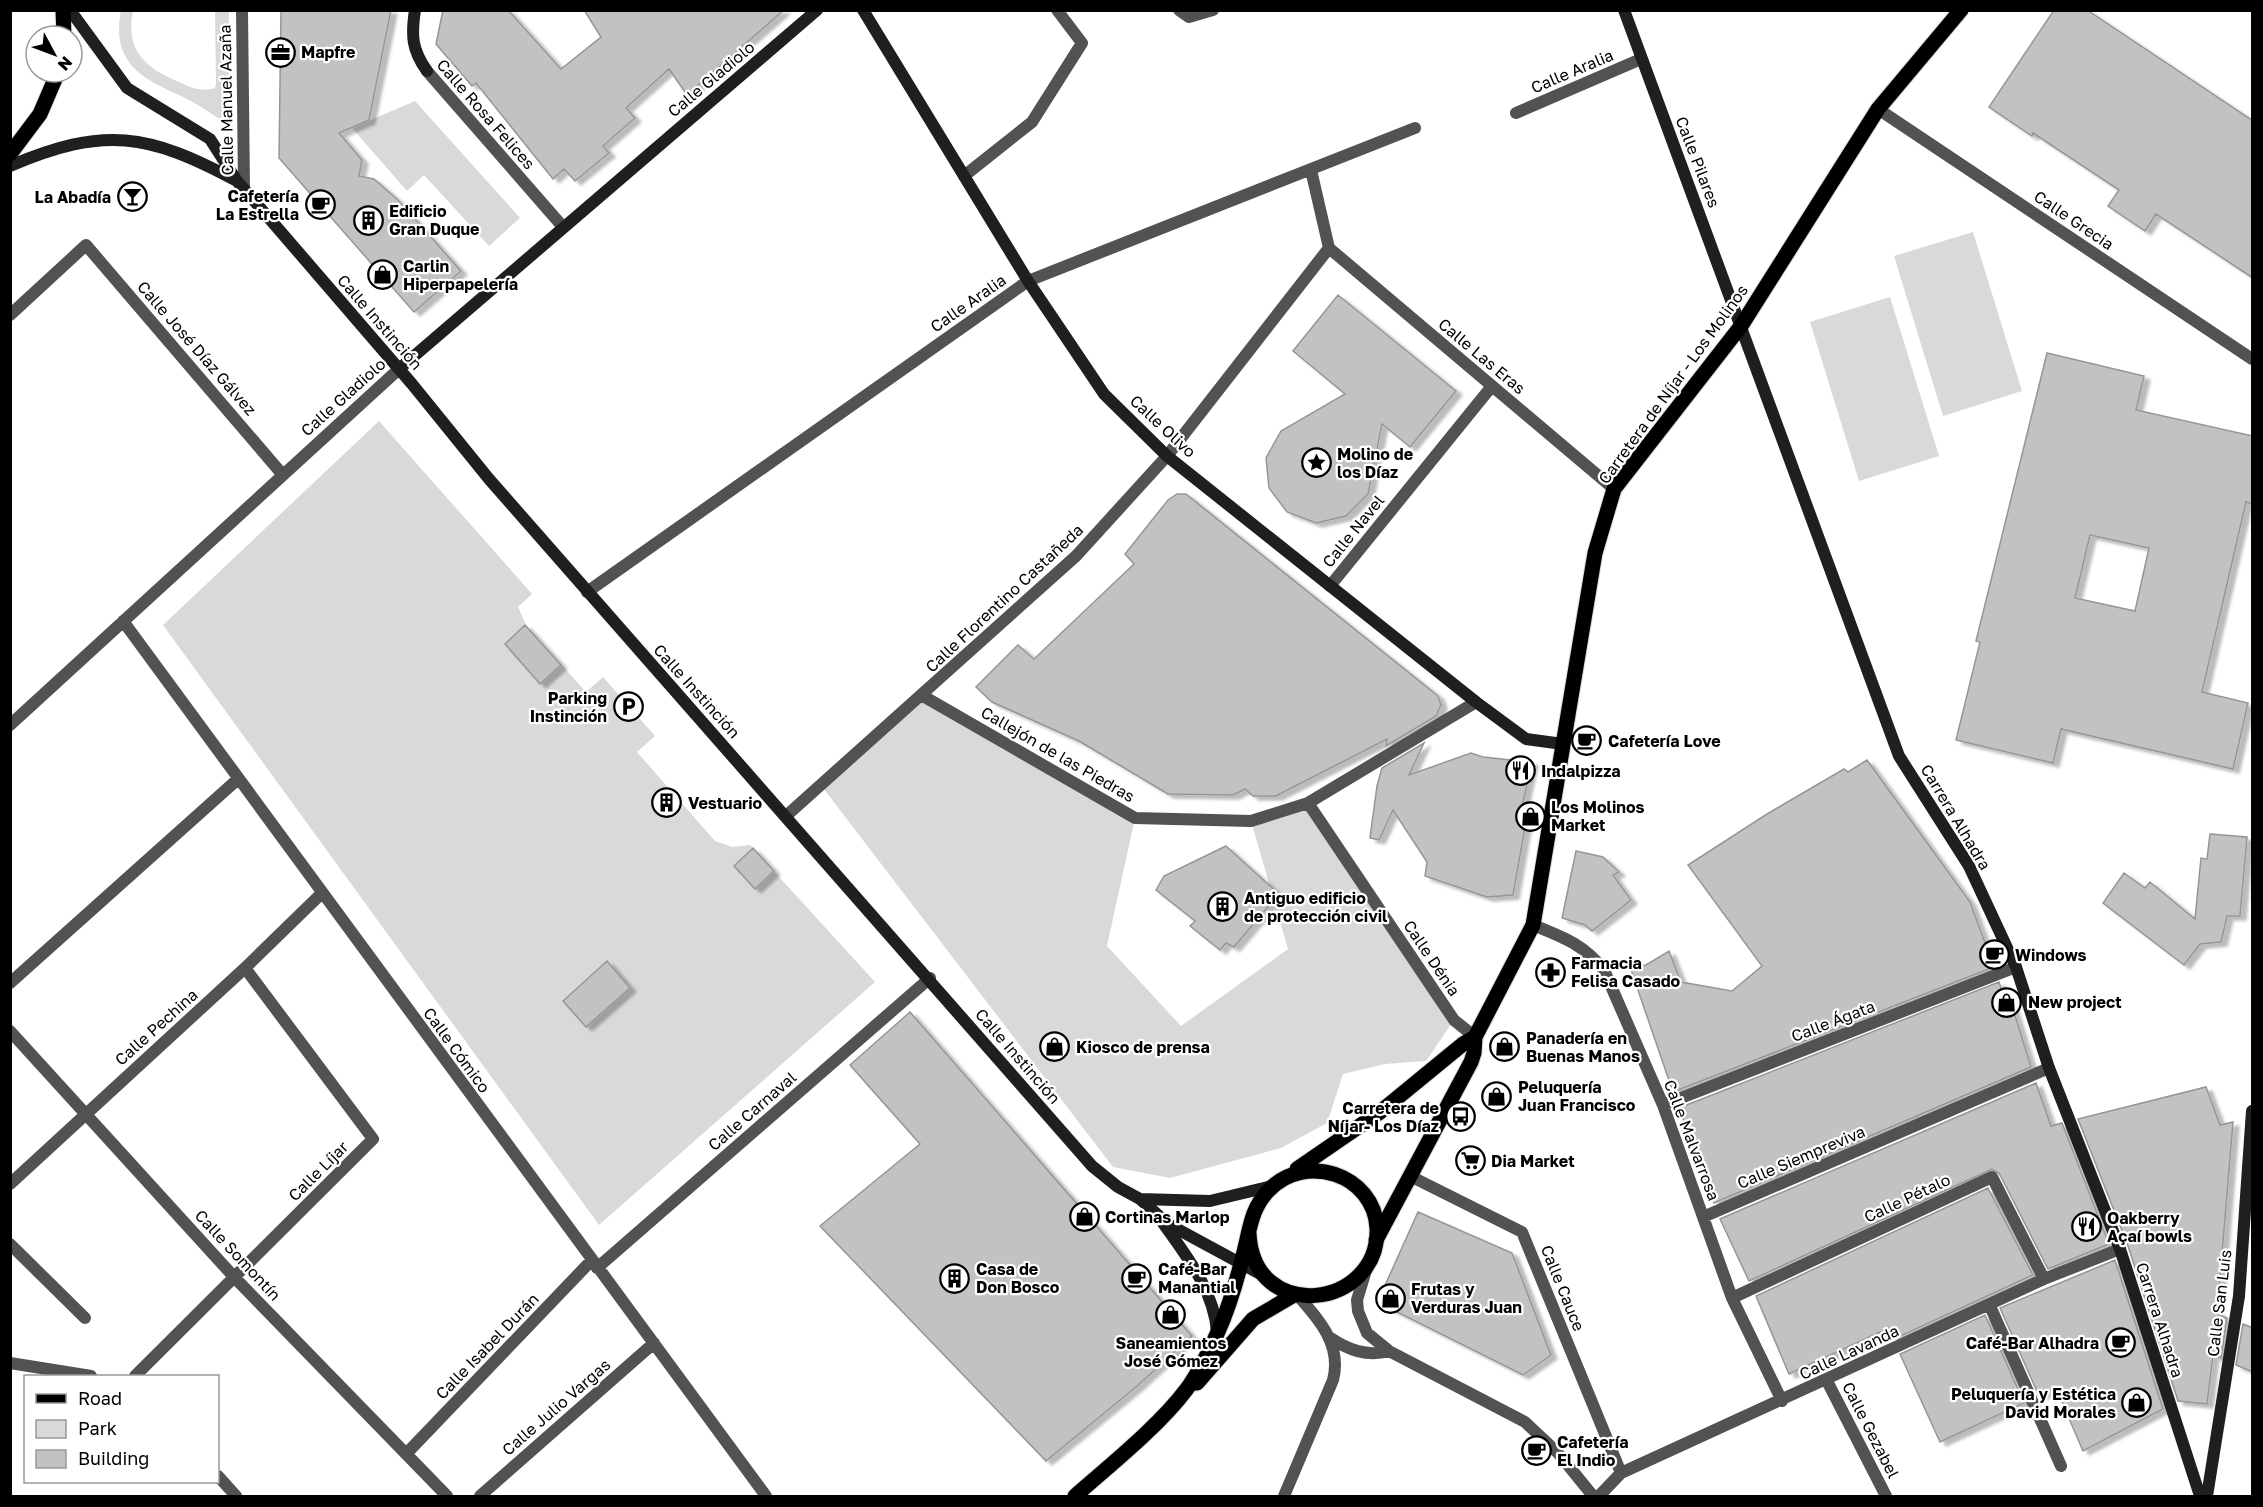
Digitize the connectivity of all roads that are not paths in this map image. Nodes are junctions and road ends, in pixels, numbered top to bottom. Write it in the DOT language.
graph roads {
  1 [pos="242,10"];
  2 [pos="416,10"];
  3 [pos="816,10"];
  4 [pos="863,10"];
  5 [pos="1057,10"];
  6 [pos="1179,10"];
  7 [pos="1213,10"];
  8 [pos="1624,10"];
  9 [pos="1961,10"];
  10 [pos="73,13"];
  11 [pos="1641,59"];
  12 [pos="53,84"];
  13 [pos="1878,109"];
  14 [pos="1516,113"];
  15 [pos="1415,128"];
  16 [pos="10,154"];
  17 [pos="10,166"];
  18 [pos="1311,170"];
  19 [pos="964,176"];
  20 [pos="240,185"];
  21 [pos="563,226"];
  22 [pos="1329,248"];
  23 [pos="1028,281"];
  24 [pos="10,315"];
  25 [pos="1742,326"];
  26 [pos="2253,359"];
  27 [pos="399,369"];
  28 [pos="1492,386"];
  29 [pos="1167,456"];
  30 [pos="282,474"];
  31 [pos="1614,489"];
  32 [pos="1330,586"];
  33 [pos="587,592"];
  34 [pos="123,621"];
  35 [pos="923,696"];
  36 [pos="1476,702"];
  37 [pos="10,725"];
  38 [pos="1563,744"];
  39 [pos="238,779"];
  40 [pos="1308,803"];
  41 [pos="786,816"];
  42 [pos="322,893"];
  43 [pos="1533,925"];
  44 [pos="2016,967"];
  45 [pos="245,968"];
  46 [pos="930,978"];
  47 [pos="10,983"];
  48 [pos="10,1031"];
  49 [pos="1475,1037"];
  50 [pos="2049,1068"];
  51 [pos="1663,1106"];
  52 [pos="2253,1111"];
  53 [pos="85,1113"];
  54 [pos="1290,1174"];
  55 [pos="1410,1176"];
  56 [pos="10,1184"];
  57 [pos="1273,1185"];
  58 [pos="1140,1199"];
  59 [pos="1159,1217"];
  60 [pos="1703,1217"];
  61 [pos="1249,1233"];
  62 [pos="1376,1240"];
  63 [pos="10,1244"];
  64 [pos="2121,1249"];
  65 [pos="1241,1263"];
  66 [pos="1367,1263"];
  67 [pos="594,1265"];
  68 [pos="1264,1276"];
  69 [pos="235,1278"];
  70 [pos="2044,1279"];
  71 [pos="1296,1295"];
  72 [pos="1732,1298"];
  73 [pos="1990,1306"];
  74 [pos="85,1318"];
  75 [pos="1217,1334"];
  76 [pos="1329,1337"];
  77 [pos="654,1343"];
  78 [pos="1389,1351"];
  79 [pos="10,1363"];
  80 [pos="79,1375"];
  81 [pos="137,1375"];
  82 [pos="1826,1379"];
  83 [pos="1185,1392"];
  84 [pos="1782,1401"];
  85 [pos="406,1454"];
  86 [pos="2061,1466"];
  87 [pos="1621,1473"];
  88 [pos="219,1477"];
  89 [pos="236,1497"];
  90 [pos="447,1497"];
  91 [pos="480,1497"];
  92 [pos="766,1497"];
  93 [pos="1075,1497"];
  94 [pos="1284,1497"];
  95 [pos="1593,1497"];
  96 [pos="1599,1497"];
  97 [pos="1886,1497"];
  98 [pos="2200,1497"];
  99 [pos="2207,1497"];
  1 -- 20 [label="street, Calle Manuel Azaña"];
  2 -- 21 [label="street, Calle Rosa Felices"];
  3 -- 21 [label="street, Calle Gladiolo"];
  4 -- 19 [label="street, Calle Olivo"];
  5 -- 19 [label="street"];
  6 -- 7 [label="street"];
  8 -- 11 [label="street, Calle Pilares"];
  9 -- 13 [label="main road, Carretera de Níjar - Los Molinos"];
  10 -- 20 [label="street, Calle Instinción"];
  11 -- 14 [label="street, Calle Aralia"];
  11 -- 25 [label="street, Calle Pilares"];
  12 -- 16 [label="main road"];
  13 -- 25 [label="main road, Carretera de Níjar - Los Molinos"];
  13 -- 26 [label="street, Calle Grecia"];
  15 -- 18 [label="street, Calle Aralia"];
  17 -- 20 [label="street, Calle Instinción"];
  18 -- 22 [label="street"];
  18 -- 23 [label="street, Calle Aralia"];
  19 -- 23 [label="street, Calle Olivo"];
  20 -- 27 [label="street, Calle Instinción"];
  21 -- 27 [label="street, Calle Gladiolo"];
  22 -- 28 [label="street, Calle Las Eras"];
  22 -- 29 [label="street, Calle Florentino Castañeda"];
  23 -- 29 [label="street, Calle Olivo"];
  23 -- 33 [label="street, Calle Aralia"];
  24 -- 30 [label="street, Calle José Díaz Gálvez"];
  25 -- 31 [label="main road, Carretera de Níjar - Los Molinos"];
  25 -- 44 [label="street, Carrera Alhadra"];
  27 -- 30 [label="street, Calle Gladiolo"];
  27 -- 33 [label="street, Calle Instinción"];
  28 -- 31 [label="street, Calle Las Eras"];
  28 -- 32 [label="street, Calle Navel"];
  29 -- 32 [label="street, Calle Olivo"];
  29 -- 35 [label="street, Calle Florentino Castañeda"];
  30 -- 34 [label="street, Calle Gladiolo"];
  31 -- 38 [label="main road, Carretera de Níjar - Los Molinos"];
  32 -- 36 [label="street, Calle Olivo"];
  33 -- 41 [label="street, Calle Instinción"];
  34 -- 37 [label="street, Calle Gladiolo"];
  34 -- 39 [label="street, Calle Cómico"];
  35 -- 40 [label="street, Callejón de las Piedras"];
  35 -- 41 [label="street, Calle Florentino Castañeda"];
  36 -- 38 [label="street, Calle Olivo"];
  36 -- 40 [label="street, Callejón de las Piedras"];
  38 -- 43 [label="main road, Carretera de Níjar - Los Molinos"];
  39 -- 42 [label="street, Calle Cómico"];
  39 -- 47 [label="street"];
  40 -- 49 [label="street, Calle Dénia"];
  41 -- 46 [label="street, Calle Instinción"];
  42 -- 45 [label="street, Calle Pechina"];
  42 -- 67 [label="street, Calle Cómico"];
  43 -- 49 [label="main road, Carretera de Níjar - Los Molinos"];
  43 -- 51 [label="street, Calle Malvarrosa"];
  44 -- 50 [label="street, Carrera Alhadra"];
  44 -- 51 [label="street, Calle Ágata"];
  45 -- 53 [label="street, Calle Pechina"];
  45 -- 69 [label="street, Calle Líjar"];
  46 -- 58 [label="street, Calle Instinción"];
  46 -- 67 [label="street, Calle Carnaval"];
  48 -- 53 [label="street, Calle Somontín"];
  49 -- 54 [label="main road"];
  49 -- 55 [label="main road"];
  50 -- 60 [label="street, Calle Siempreviva"];
  50 -- 64 [label="street, Carrera Alhadra"];
  51 -- 60 [label="street, Calle Malvarrosa"];
  52 -- 99 [label="street, Calle San Luis"];
  53 -- 56 [label="street, Calle Pechina"];
  53 -- 69 [label="street, Calle Somontín"];
  54 -- 57 [label="main road"];
  54 -- 62 [label="main road"];
  55 -- 62 [label="main road"];
  55 -- 87 [label="street, Calle Cauce"];
  57 -- 58 [label="street, Calle Instinción"];
  57 -- 61 [label="main road"];
  58 -- 59 [label="street, Calle Instinción"];
  59 -- 65 [label="street, Calle Instinción"];
  59 -- 75 [label="street, Calle Instinción"];
  60 -- 72 [label="street, Calle Malvarrosa"];
  61 -- 65 [label="main road"];
  61 -- 68 [label="main road"];
  62 -- 66 [label="main road"];
  63 -- 74 [label="street"];
  64 -- 70 [label="street, Calle Lavanda"];
  64 -- 98 [label="street, Carrera Alhadra"];
  65 -- 68 [label="street, Calle Instinción"];
  65 -- 75 [label="main road"];
  66 -- 71 [label="main road"];
  66 -- 78 [label="street"];
  67 -- 77 [label="street, Calle Cómico"];
  67 -- 85 [label="street, Calle Isabel Durán"];
  68 -- 71 [label="main road"];
  69 -- 81 [label="street, Calle Líjar"];
  69 -- 85 [label="street, Calle Somontín"];
  70 -- 72 [label="street, Calle Pétalo"];
  70 -- 73 [label="street, Calle Lavanda"];
  71 -- 76 [label="street"];
  71 -- 83 [label="main road"];
  72 -- 84 [label="street, Calle Malvarrosa"];
  73 -- 82 [label="street, Calle Lavanda"];
  73 -- 86 [label="street"];
  75 -- 83 [label="main road"];
  76 -- 78 [label="street"];
  76 -- 94 [label="street"];
  77 -- 91 [label="street, Calle Julio Vargas"];
  77 -- 92 [label="street, Calle Cómico"];
  78 -- 95 [label="street"];
  79 -- 80 [label="street"];
  82 -- 84 [label="street, Calle Lavanda"];
  82 -- 97 [label="street, Calle Gezabel"];
  83 -- 93 [label="main road"];
  84 -- 87 [label="street, Calle Lavanda"];
  85 -- 90 [label="street, Calle Somontín"];
  87 -- 96 [label="street, Calle Lavanda"];
  88 -- 89 [label="street"];
}
